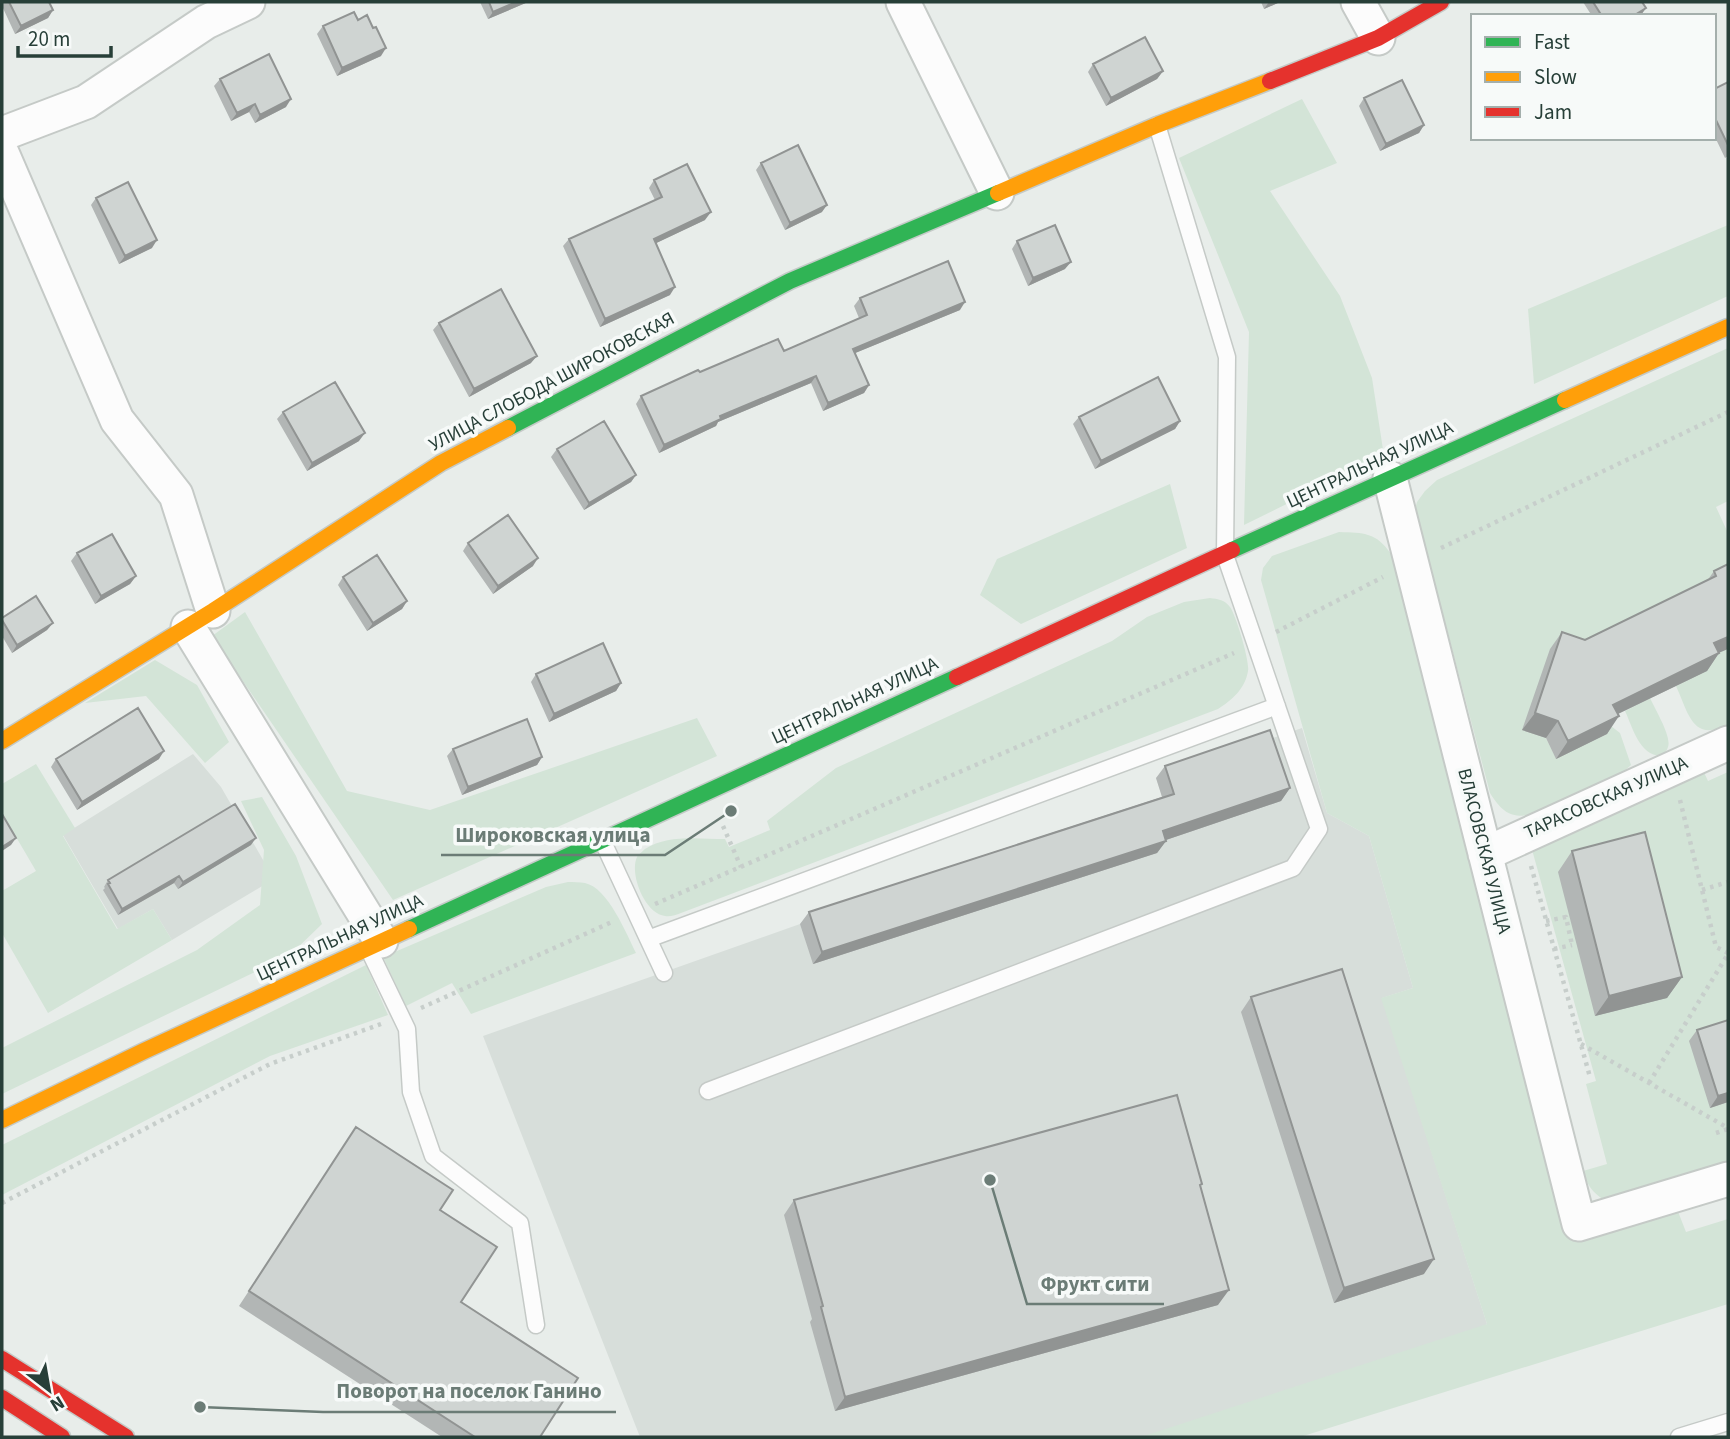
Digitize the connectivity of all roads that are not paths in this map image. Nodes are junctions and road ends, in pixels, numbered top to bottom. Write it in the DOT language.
graph roads {
  1 [pos="248,2"];
  2 [pos="904,2"];
  3 [pos="1358,2"];
  4 [pos="1441,2"];
  5 [pos="1378,37"];
  6 [pos="1157,125"];
  7 [pos="2,134"];
  8 [pos="2,153"];
  9 [pos="997,193"];
  10 [pos="1728,327"];
  11 [pos="1390,478"];
  12 [pos="1225,555"];
  13 [pos="200,619"];
  14 [pos="1277,706"];
  15 [pos="2,741"];
  16 [pos="1728,743"];
  17 [pos="602,840"];
  18 [pos="1485,853"];
  19 [pos="648,939"];
  20 [pos="374,945"];
  21 [pos="664,973"];
  22 [pos="708,1091"];
  23 [pos="2,1120"];
  24 [pos="1728,1179"];
  25 [pos="536,1325"];
  26 [pos="2,1359"];
  27 [pos="2,1398"];
  28 [pos="1728,1422"];
  29 [pos="62,1437"];
  30 [pos="126,1437"];
  31 [pos="1679,1437"];
  1 -- 7 [label="street"];
  2 -- 9 [label="street"];
  3 -- 5 [label="street"];
  4 -- 5 [label="main road, УЛИЦА СЛОБОДА ШИРОКОВСКАЯ"];
  5 -- 6 [label="main road, УЛИЦА СЛОБОДА ШИРОКОВСКАЯ"];
  6 -- 9 [label="main road, УЛИЦА СЛОБОДА ШИРОКОВСКАЯ"];
  6 -- 12 [label="lane"];
  8 -- 13 [label="street"];
  9 -- 13 [label="main road, УЛИЦА СЛОБОДА ШИРОКОВСКАЯ"];
  10 -- 11 [label="main road, ЦЕНТРАЛЬНАЯ УЛИЦА"];
  11 -- 12 [label="main road, ЦЕНТРАЛЬНАЯ УЛИЦА"];
  11 -- 18 [label="street, ВЛАСОВСКАЯ УЛИЦА"];
  12 -- 14 [label="lane"];
  12 -- 17 [label="main road, ЦЕНТРАЛЬНАЯ УЛИЦА"];
  13 -- 15 [label="main road, УЛИЦА СЛОБОДА ШИРОКОВСКАЯ"];
  13 -- 20 [label="street"];
  14 -- 19 [label="lane"];
  14 -- 22 [label="lane"];
  16 -- 18 [label="street, ТАРАСОВСКАЯ УЛИЦА"];
  17 -- 19 [label="lane"];
  17 -- 20 [label="main road, ЦЕНТРАЛЬНАЯ УЛИЦА"];
  18 -- 24 [label="street, ВЛАСОВСКАЯ УЛИЦА"];
  19 -- 21 [label="lane"];
  20 -- 23 [label="main road, ЦЕНТРАЛЬНАЯ УЛИЦА"];
  20 -- 25 [label="lane"];
  26 -- 30 [label="main road"];
  27 -- 29 [label="main road"];
  28 -- 31 [label="lane"];
}
